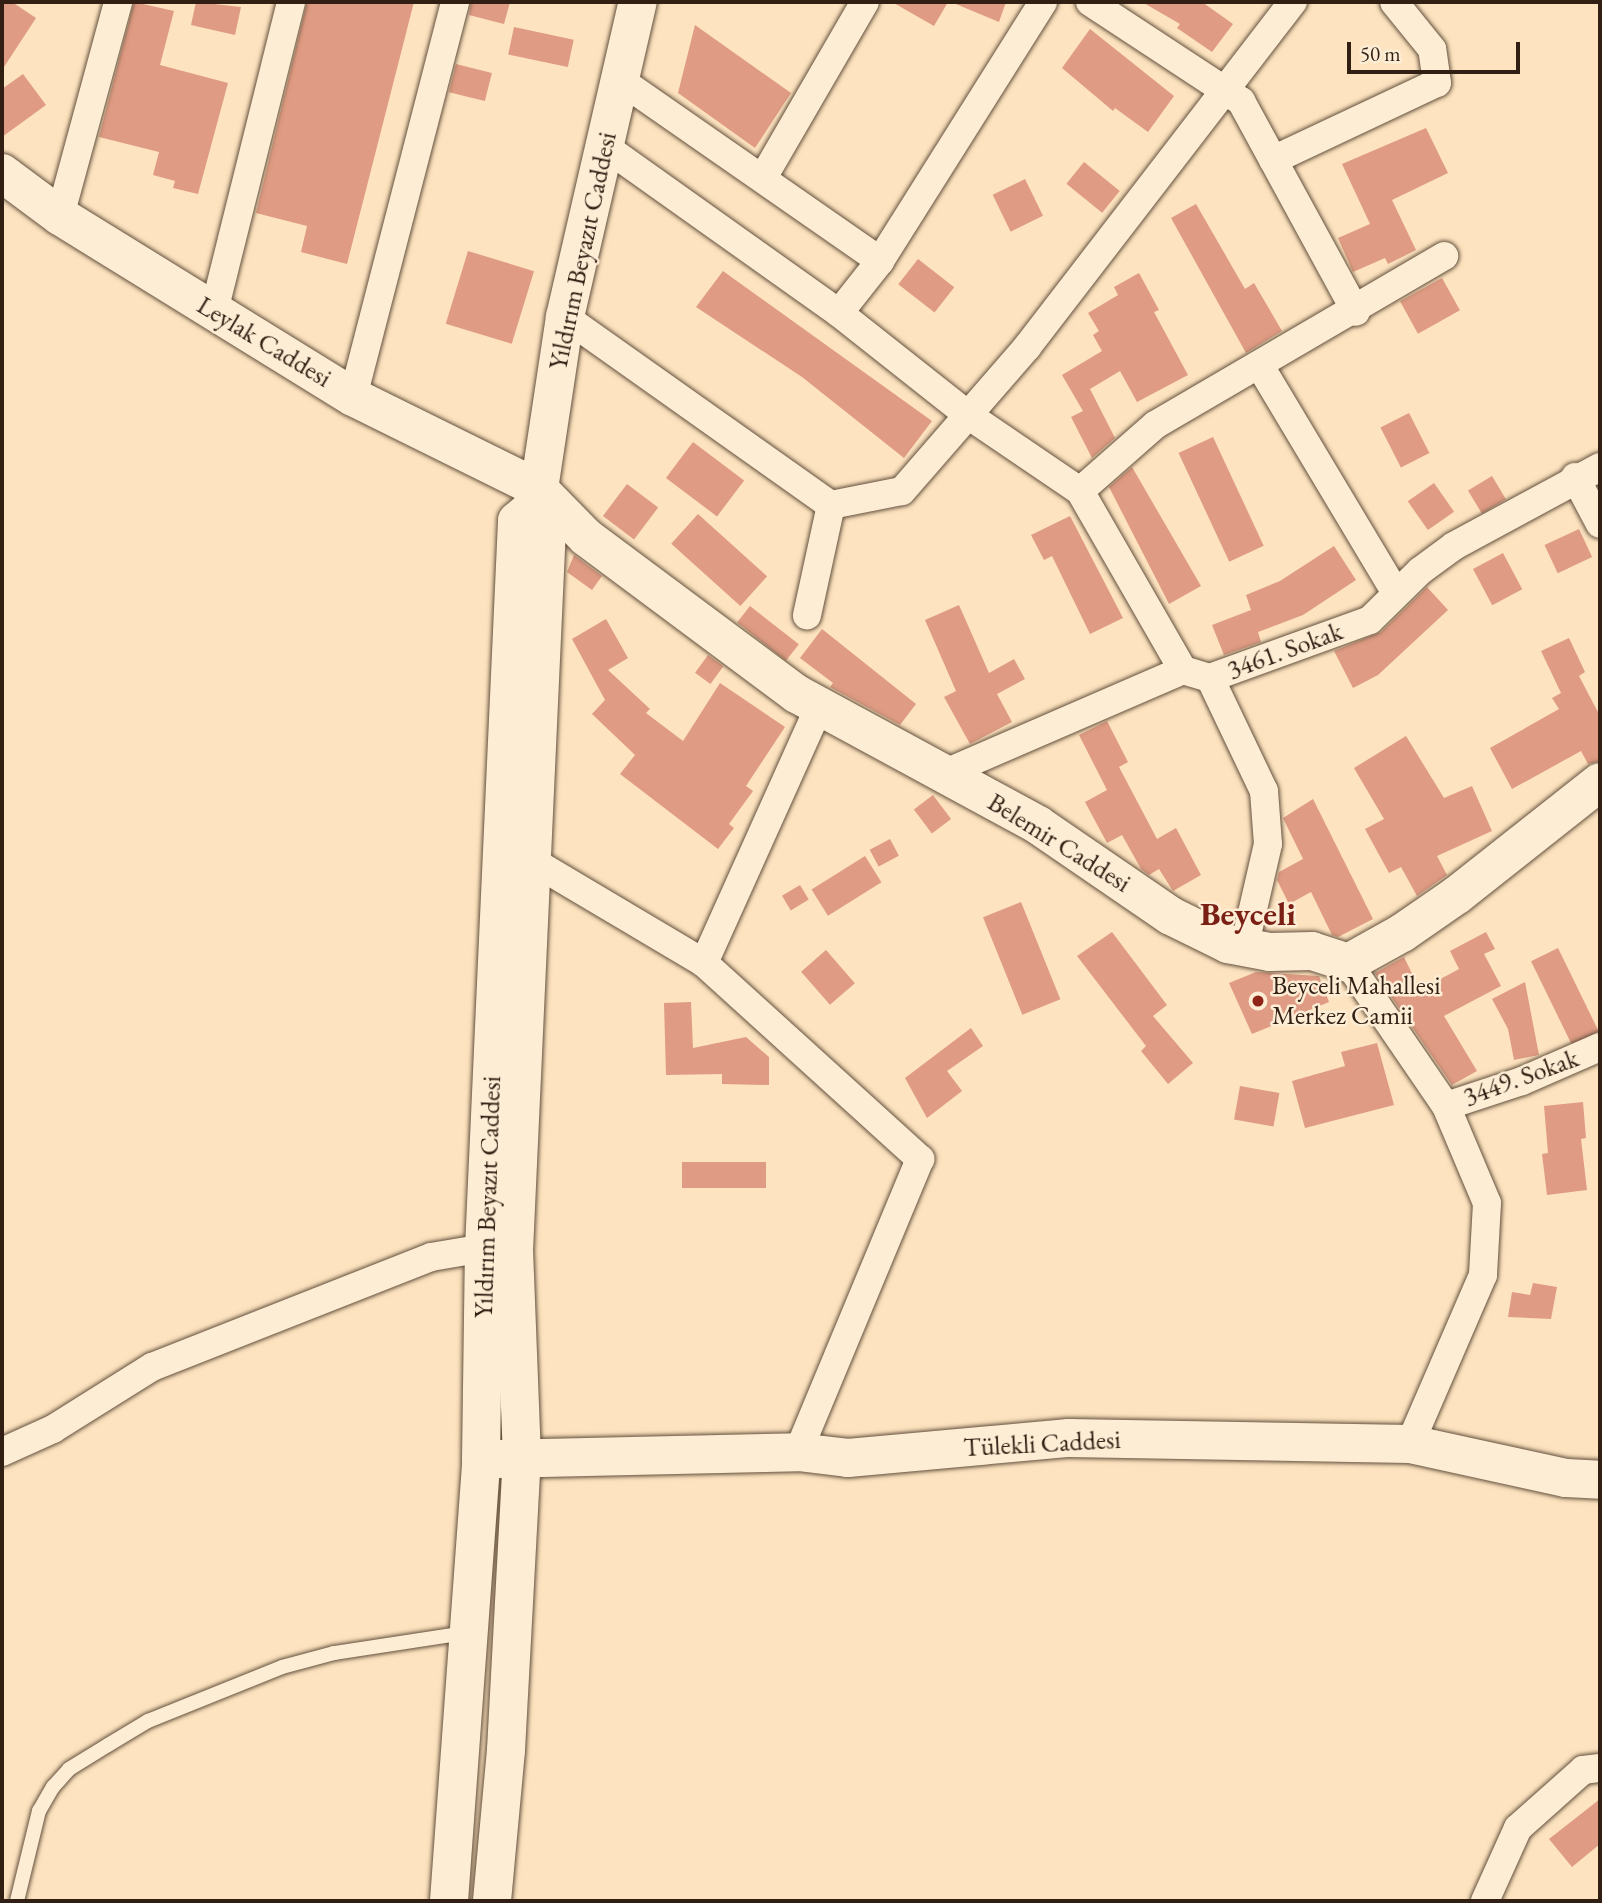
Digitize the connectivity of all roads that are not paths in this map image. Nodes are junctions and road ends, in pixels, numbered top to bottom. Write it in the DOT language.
graph roads {
  1 [pos="118,2"];
  2 [pos="291,2"];
  3 [pos="455,2"];
  4 [pos="638,2"];
  5 [pos="865,2"];
  6 [pos="1043,2"];
  7 [pos="1090,2"];
  8 [pos="1293,2"];
  9 [pos="1394,2"];
  10 [pos="620,80"];
  11 [pos="1224,90"];
  12 [pos="604,146"];
  13 [pos="1273,160"];
  14 [pos="2,173"];
  15 [pos="764,176"];
  16 [pos="60,216"];
  17 [pos="1444,256"];
  18 [pos="880,261"];
  19 [pos="214,311"];
  20 [pos="1356,312"];
  21 [pos="839,313"];
  22 [pos="565,317"];
  23 [pos="1259,366"];
  24 [pos="354,397"];
  25 [pos="968,415"];
  26 [pos="1587,472"];
  27 [pos="1080,491"];
  28 [pos="539,496"];
  29 [pos="831,505"];
  30 [pos="1600,524"];
  31 [pos="1396,593"];
  32 [pos="807,615"];
  33 [pos="1183,670"];
  34 [pos="1210,678"];
  35 [pos="819,707"];
  36 [pos="943,774"];
  37 [pos="1600,782"];
  38 [pos="534,862"];
  39 [pos="1244,948"];
  40 [pos="704,962"];
  41 [pos="1348,963"];
  42 [pos="1600,1047"];
  43 [pos="1446,1106"];
  44 [pos="484,1248"];
  45 [pos="1410,1444"];
  46 [pos="2,1452"];
  47 [pos="798,1452"];
  48 [pos="522,1458"];
  49 [pos="481,1460"];
  50 [pos="1600,1480"];
  51 [pos="470,1633"];
  52 [pos="1600,1768"];
  53 [pos="17,1901"];
  54 [pos="449,1901"];
  55 [pos="492,1901"];
  56 [pos="1485,1901"];
  1 -- 16 [label="street"];
  2 -- 19 [label="street"];
  3 -- 24 [label="street"];
  4 -- 10 [label="main road, Yıldırım Beyazıt Caddesi"];
  5 -- 15 [label="street"];
  6 -- 18 [label="street"];
  7 -- 11 [label="street"];
  8 -- 11 [label="street"];
  9 -- 13 [label="street"];
  10 -- 12 [label="main road, Yıldırım Beyazıt Caddesi"];
  10 -- 15 [label="street"];
  11 -- 13 [label="street"];
  11 -- 25 [label="street"];
  12 -- 21 [label="street"];
  12 -- 22 [label="main road, Yıldırım Beyazıt Caddesi"];
  13 -- 20 [label="street"];
  14 -- 16 [label="main road, Leylak Caddesi"];
  15 -- 18 [label="street"];
  16 -- 19 [label="main road, Leylak Caddesi"];
  17 -- 20 [label="street"];
  18 -- 21 [label="street"];
  19 -- 24 [label="main road, Leylak Caddesi"];
  20 -- 23 [label="street"];
  21 -- 25 [label="street"];
  22 -- 28 [label="main road, Yıldırım Beyazıt Caddesi"];
  22 -- 29 [label="street"];
  23 -- 27 [label="street"];
  23 -- 31 [label="street"];
  24 -- 28 [label="main road, Leylak Caddesi"];
  25 -- 27 [label="street"];
  25 -- 29 [label="street"];
  26 -- 30 [label="street"];
  26 -- 31 [label="street, 3461. Sokak"];
  27 -- 33 [label="street"];
  28 -- 35 [label="main road, Belemir Caddesi"];
  28 -- 38 [label="main road, Yıldırım Beyazıt Caddesi"];
  28 -- 44 [label="main road, Yıldırım Beyazıt Caddesi"];
  29 -- 32 [label="street"];
  31 -- 34 [label="street, 3461. Sokak"];
  33 -- 34 [label="street, 3461. Sokak"];
  33 -- 36 [label="street"];
  34 -- 39 [label="street"];
  35 -- 36 [label="main road, Belemir Caddesi"];
  35 -- 40 [label="street"];
  36 -- 39 [label="main road, Belemir Caddesi"];
  37 -- 41 [label="main road"];
  38 -- 40 [label="street"];
  38 -- 48 [label="main road, Yıldırım Beyazıt Caddesi"];
  39 -- 41 [label="main road, Belemir Caddesi"];
  40 -- 47 [label="street"];
  41 -- 43 [label="street, 3449. Sokak"];
  42 -- 43 [label="street, 3449. Sokak"];
  43 -- 45 [label="street"];
  44 -- 46 [label="street"];
  44 -- 49 [label="main road, Yıldırım Beyazıt Caddesi"];
  45 -- 47 [label="main road, Tülekli Caddesi"];
  45 -- 50 [label="main road, Tülekli Caddesi"];
  47 -- 48 [label="main road, Tülekli Caddesi"];
  48 -- 49 [label="main road, Tülekli Caddesi"];
  48 -- 55 [label="main road, Yıldırım Beyazıt Caddesi"];
  49 -- 51 [label="main road, Yıldırım Beyazıt Caddesi"];
  51 -- 53 [label="lane"];
  51 -- 54 [label="main road, Yıldırım Beyazıt Caddesi"];
  52 -- 56 [label="street"];
}
